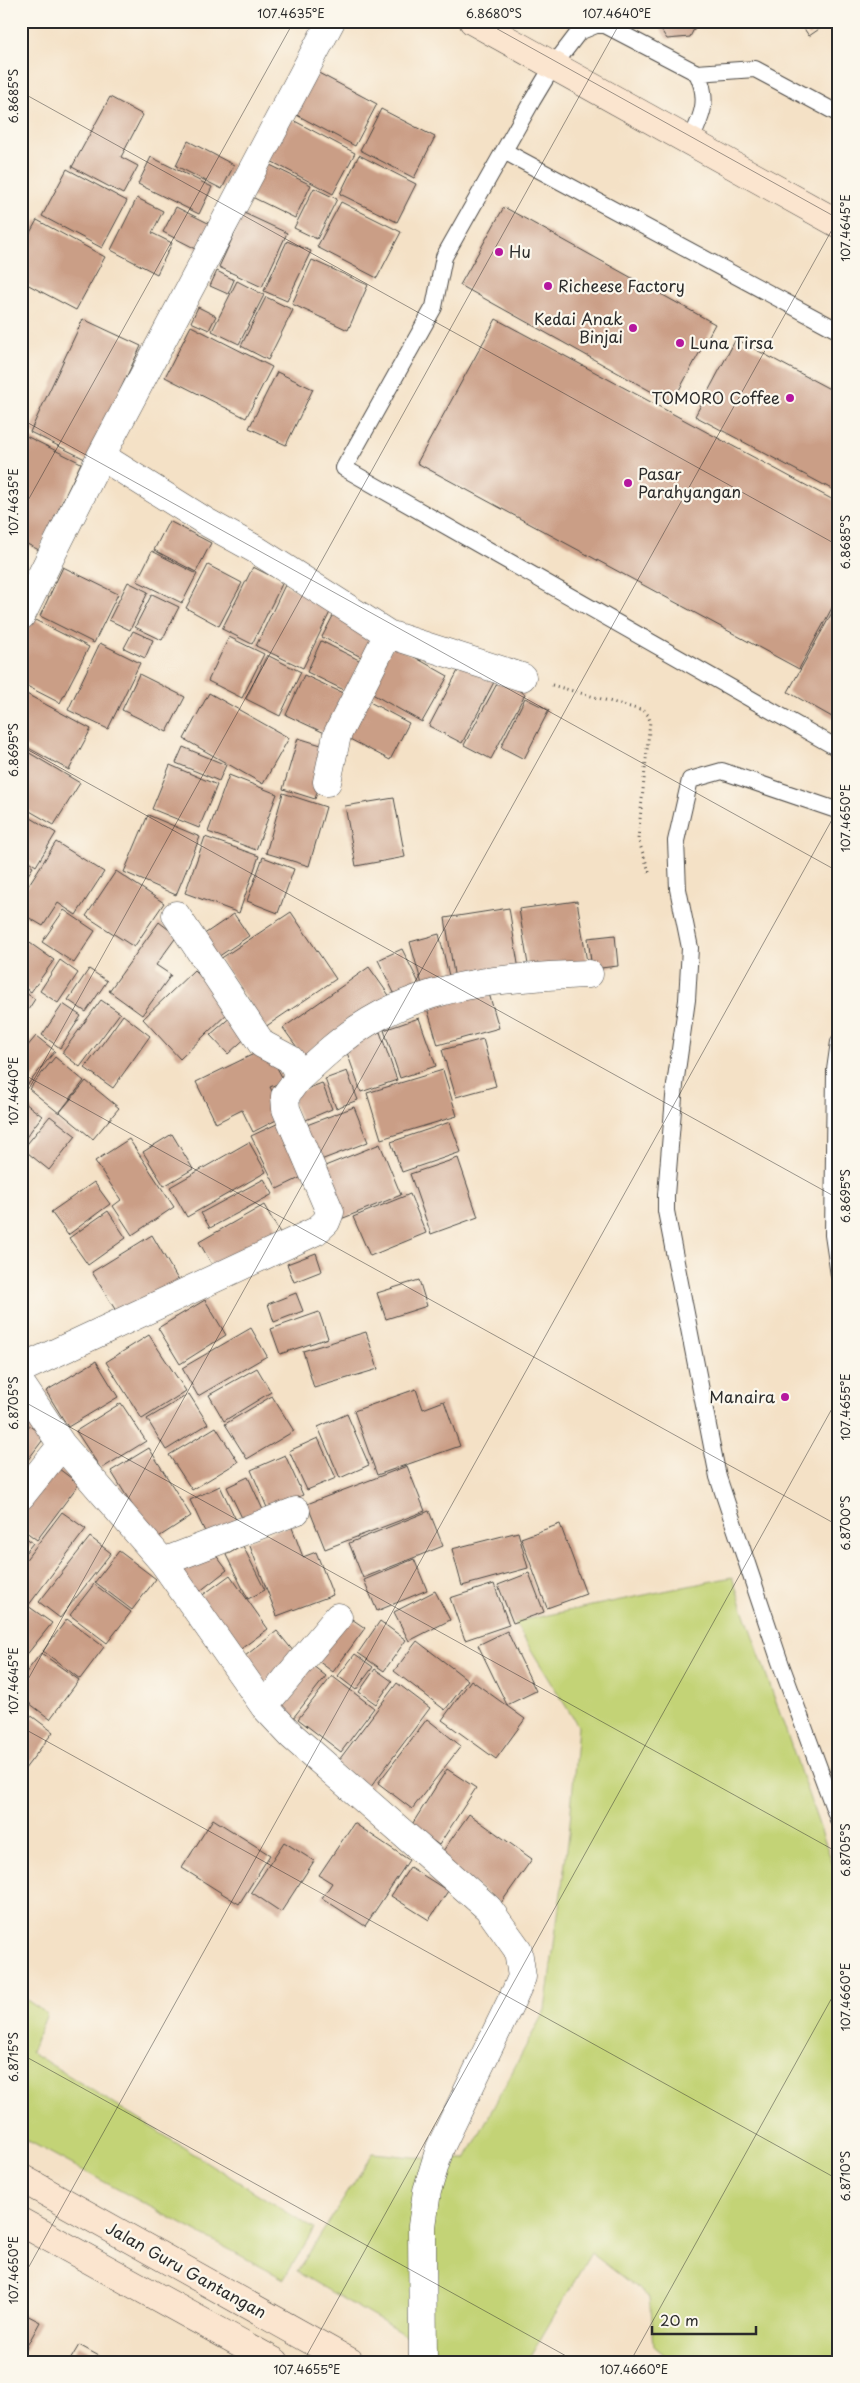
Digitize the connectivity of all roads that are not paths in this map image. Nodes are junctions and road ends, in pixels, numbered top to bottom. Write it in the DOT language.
graph roads {
  1 [pos="331,21"];
  2 [pos="472,21"];
  3 [pos="553,66"];
  4 [pos="697,73"];
  5 [pos="839,114"];
  6 [pos="690,142"];
  7 [pos="504,151"];
  8 [pos="839,224"];
  9 [pos="839,331"];
  10 [pos="102,456"];
  11 [pos="21,616"];
  12 [pos="388,634"];
  13 [pos="522,677"];
  14 [pos="839,749"];
  15 [pos="327,782"];
  16 [pos="839,811"];
  17 [pos="176,914"];
  18 [pos="589,974"];
  19 [pos="839,1042"];
  20 [pos="296,1081"];
  21 [pos="839,1275"];
  22 [pos="21,1370"];
  23 [pos="21,1384"];
  24 [pos="62,1444"];
  25 [pos="21,1496"];
  26 [pos="296,1511"];
  27 [pos="163,1562"];
  28 [pos="338,1618"];
  29 [pos="264,1706"];
  30 [pos="839,1822"];
  31 [pos="21,2178"];
  32 [pos="21,2222"];
  33 [pos="276,2362"];
  34 [pos="350,2362"];
  35 [pos="423,2362"];
  1 -- 10 [label="street"];
  2 -- 3 [label="street"];
  3 -- 4 [label="lane"];
  3 -- 6 [label="street"];
  3 -- 7 [label="lane"];
  4 -- 5 [label="lane"];
  4 -- 6 [label="lane"];
  6 -- 8 [label="street"];
  7 -- 9 [label="lane"];
  7 -- 14 [label="lane"];
  10 -- 11 [label="street"];
  10 -- 12 [label="street"];
  12 -- 13 [label="street"];
  12 -- 15 [label="street"];
  16 -- 30 [label="lane"];
  17 -- 20 [label="street"];
  18 -- 20 [label="street"];
  19 -- 21 [label="lane"];
  20 -- 22 [label="street"];
  23 -- 24 [label="street"];
  24 -- 25 [label="street"];
  24 -- 27 [label="street"];
  26 -- 27 [label="street"];
  27 -- 29 [label="street"];
  28 -- 29 [label="street"];
  29 -- 35 [label="street"];
  31 -- 34 [label="street, Jalan Guru Gantangan"];
  32 -- 33 [label="street"];
}
